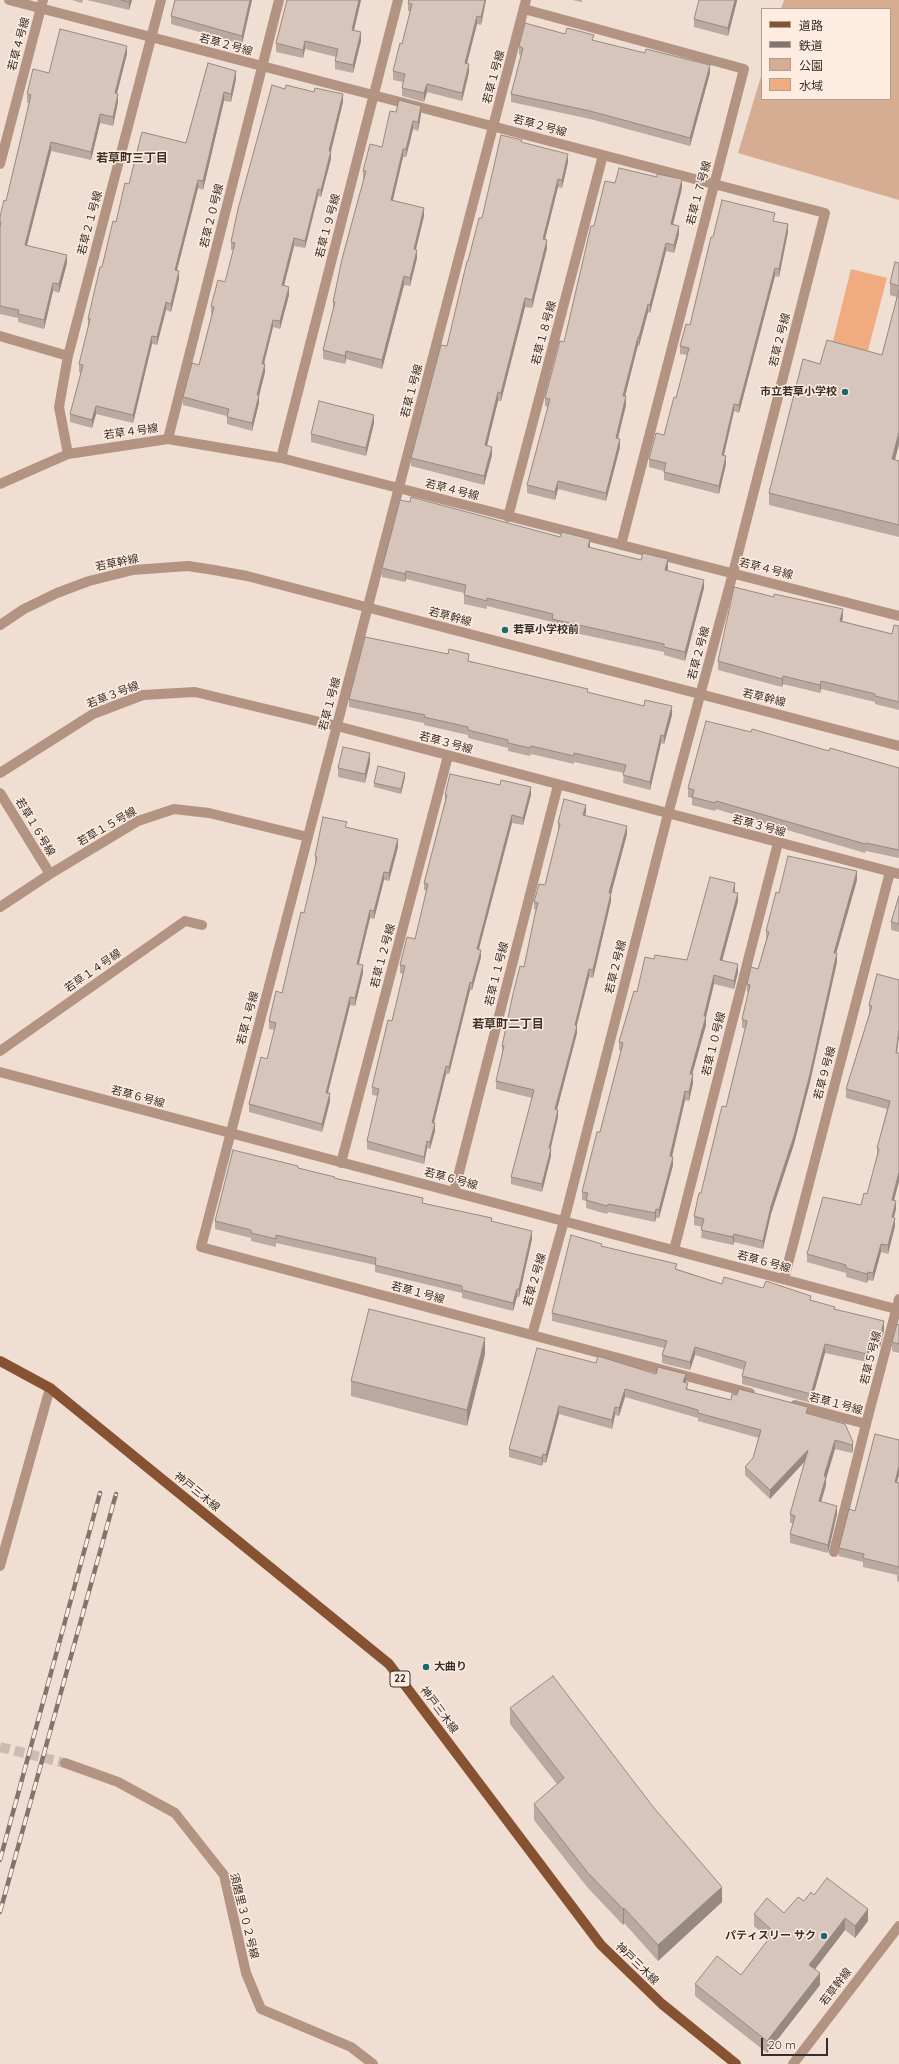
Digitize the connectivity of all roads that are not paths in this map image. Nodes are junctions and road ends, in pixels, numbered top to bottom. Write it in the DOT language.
graph roads {
  1 [pos="9,0"];
  2 [pos="161,0"];
  3 [pos="279,0"];
  4 [pos="398,0"];
  5 [pos="42,4"];
  6 [pos="525,4"];
  7 [pos="151,38"];
  8 [pos="262,67"];
  9 [pos="374,96"];
  10 [pos="493,126"];
  11 [pos="603,155"];
  12 [pos="0,164"];
  13 [pos="714,184"];
  14 [pos="0,336"];
  15 [pos="68,356"];
  16 [pos="168,439"];
  17 [pos="68,454"];
  18 [pos="281,458"];
  19 [pos="0,484"];
  20 [pos="399,489"];
  21 [pos="508,517"];
  22 [pos="621,545"];
  23 [pos="733,573"];
  24 [pos="368,608"];
  25 [pos="899,616"];
  26 [pos="0,625"];
  27 [pos="701,694"];
  28 [pos="337,726"];
  29 [pos="899,746"];
  30 [pos="448,756"];
  31 [pos="0,773"];
  32 [pos="558,785"];
  33 [pos="0,792"];
  34 [pos="668,814"];
  35 [pos="308,837"];
  36 [pos="778,843"];
  37 [pos="895,873"];
  38 [pos="50,874"];
  39 [pos="0,907"];
  40 [pos="202,925"];
  41 [pos="0,1051"];
  42 [pos="0,1072"];
  43 [pos="230,1134"];
  44 [pos="341,1163"];
  45 [pos="454,1192"];
  46 [pos="564,1221"];
  47 [pos="674,1250"];
  48 [pos="784,1279"];
  49 [pos="899,1299"];
  50 [pos="896,1309"];
  51 [pos="532,1335"];
  52 [pos="0,1361"];
  53 [pos="50,1388"];
  54 [pos="760,1396"];
  55 [pos="783,1402"];
  56 [pos="866,1424"];
  57 [pos="834,1552"];
  58 [pos="0,1565"];
  59 [pos="65,1763"];
  60 [pos="899,1926"];
  61 [pos="372,2064"];
  62 [pos="736,2064"];
  63 [pos="793,2064"];
  1 -- 5 [label="street, 若草２号線"];
  2 -- 7 [label="street, 若草２１号線"];
  3 -- 8 [label="street, 若草２０号線"];
  4 -- 9 [label="street, 若草１９号線"];
  5 -- 7 [label="street, 若草２号線"];
  5 -- 12 [label="street, 若草４号線"];
  6 -- 10 [label="street, 若草１号線"];
  6 -- 13 [label="street, 若草１７号線"];
  7 -- 8 [label="street, 若草２号線"];
  7 -- 15 [label="street, 若草２１号線"];
  8 -- 9 [label="street, 若草２号線"];
  8 -- 16 [label="street, 若草２０号線"];
  9 -- 10 [label="street, 若草２号線"];
  9 -- 18 [label="street, 若草１９号線"];
  10 -- 11 [label="street, 若草２号線"];
  10 -- 20 [label="street, 若草１号線"];
  11 -- 13 [label="street, 若草２号線"];
  11 -- 21 [label="street, 若草１８号線"];
  13 -- 22 [label="street, 若草１７号線"];
  13 -- 23 [label="street, 若草２号線"];
  14 -- 15 [label="street"];
  15 -- 17 [label="street, 若草２１号線"];
  16 -- 17 [label="street, 若草４号線"];
  16 -- 18 [label="street, 若草４号線"];
  17 -- 19 [label="street, 若草４号線"];
  18 -- 20 [label="street, 若草４号線"];
  20 -- 21 [label="street, 若草４号線"];
  20 -- 24 [label="street, 若草１号線"];
  21 -- 22 [label="street, 若草４号線"];
  22 -- 23 [label="street, 若草４号線"];
  23 -- 25 [label="street, 若草４号線"];
  23 -- 27 [label="street, 若草２号線"];
  24 -- 26 [label="street, 若草幹線"];
  24 -- 27 [label="street, 若草幹線"];
  24 -- 28 [label="street, 若草１号線"];
  27 -- 29 [label="street, 若草幹線"];
  27 -- 34 [label="street, 若草２号線"];
  28 -- 30 [label="street, 若草３号線"];
  28 -- 31 [label="street, 若草３号線"];
  28 -- 35 [label="street, 若草１号線"];
  30 -- 32 [label="street, 若草３号線"];
  30 -- 44 [label="street, 若草１２号線"];
  32 -- 34 [label="street, 若草３号線"];
  32 -- 45 [label="street, 若草１１号線"];
  33 -- 38 [label="street, 若草１６号線"];
  34 -- 36 [label="street, 若草３号線"];
  34 -- 46 [label="street, 若草２号線"];
  35 -- 38 [label="street, 若草１５号線"];
  35 -- 43 [label="street, 若草１号線"];
  36 -- 37 [label="street, 若草３号線"];
  36 -- 47 [label="street, 若草１０号線"];
  37 -- 48 [label="street, 若草９号線"];
  38 -- 39 [label="street, 若草１５号線"];
  40 -- 41 [label="street, 若草１４号線"];
  42 -- 43 [label="street, 若草６号線"];
  43 -- 44 [label="street, 若草６号線"];
  43 -- 51 [label="street, 若草１号線"];
  44 -- 45 [label="street, 若草６号線"];
  45 -- 46 [label="street, 若草６号線"];
  46 -- 47 [label="street, 若草６号線"];
  46 -- 51 [label="street, 若草２号線"];
  47 -- 48 [label="street, 若草６号線"];
  48 -- 50 [label="street, 若草６号線"];
  49 -- 50 [label="street, 若草５号線"];
  50 -- 56 [label="street, 若草５号線"];
  51 -- 54 [label="street, 若草１号線"];
  52 -- 53 [label="main road, 神戸三木線 / 22"];
  53 -- 58 [label="street"];
  53 -- 62 [label="main road, 神戸三木線 / 22"];
  55 -- 56 [label="street, 若草１号線"];
  56 -- 57 [label="street, 若草１号線"];
  59 -- 61 [label="street, 須磨里３０２号線"];
  60 -- 63 [label="street, 若草幹線"];
}
